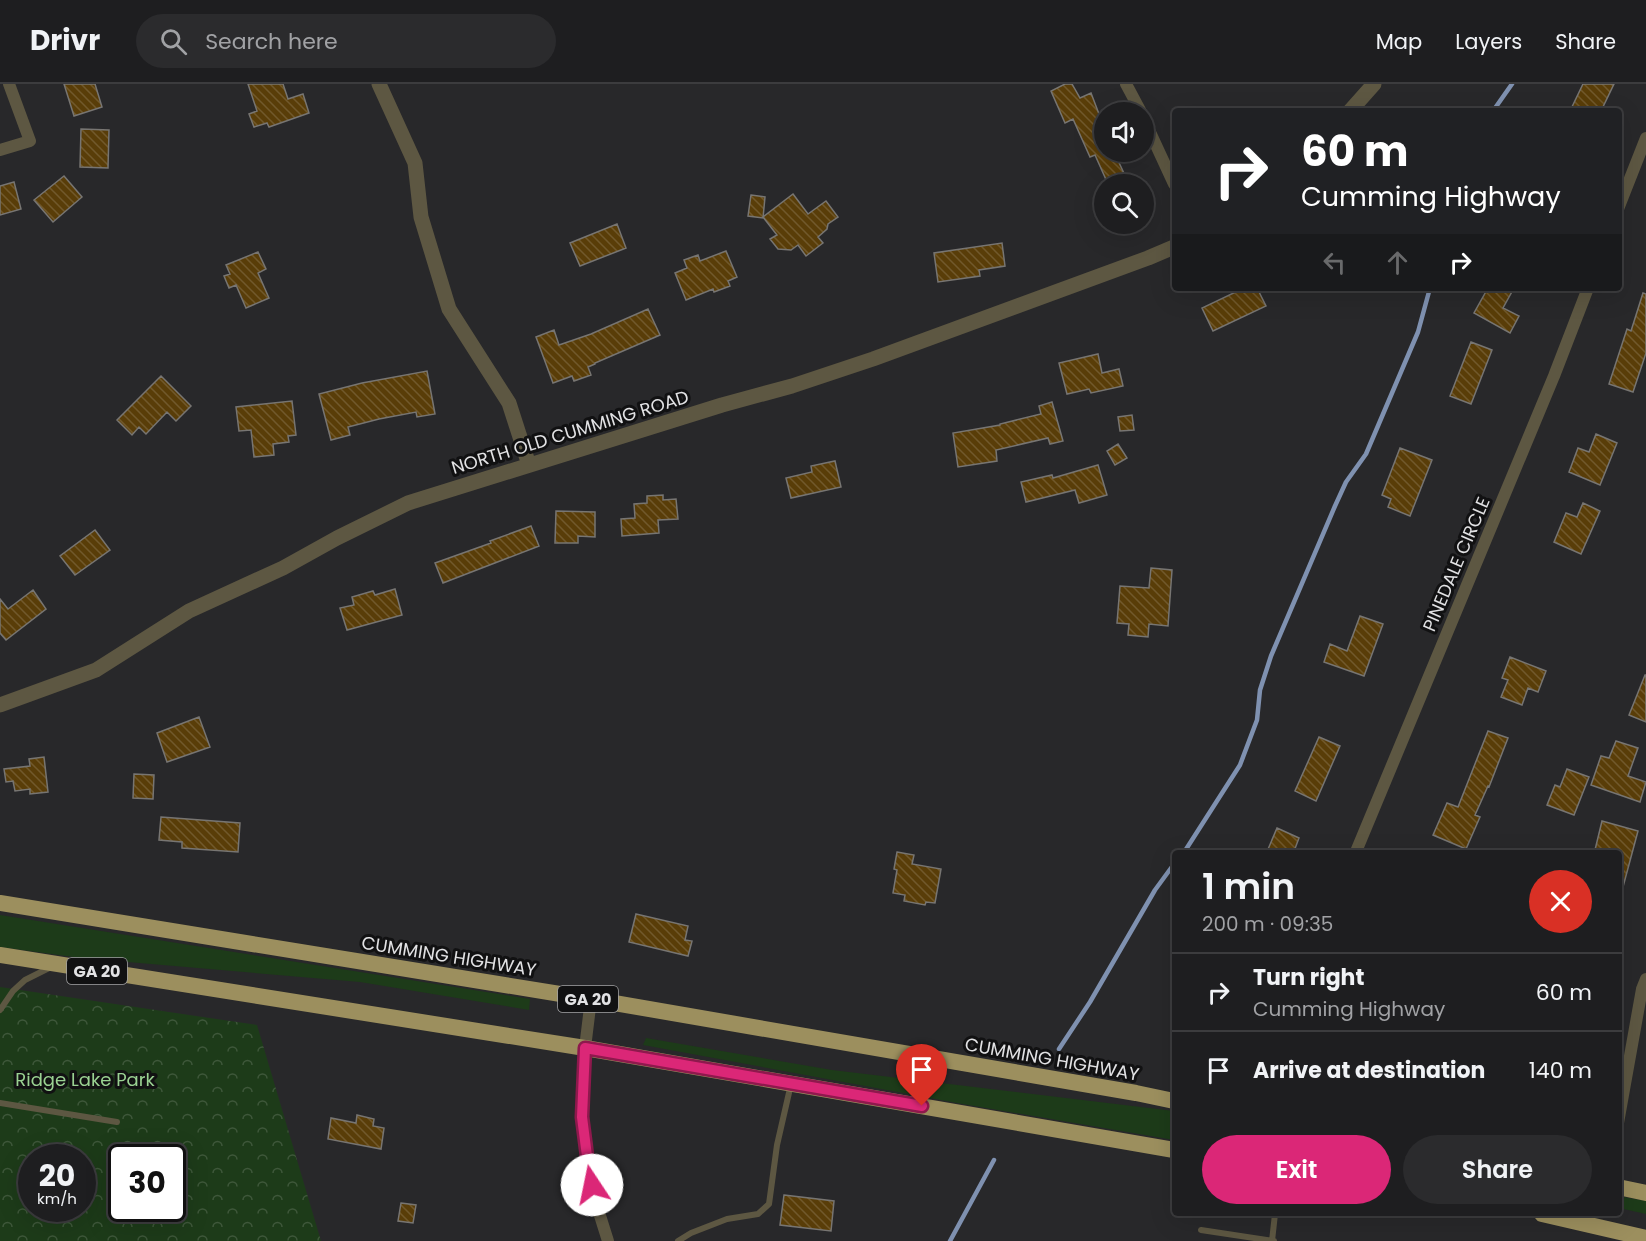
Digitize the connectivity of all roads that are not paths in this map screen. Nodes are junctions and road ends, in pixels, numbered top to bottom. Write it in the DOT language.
graph roads {
  1 [pos="9,84"];
  2 [pos="379,84"];
  3 [pos="1126,84"];
  4 [pos="1374,84"];
  5 [pos="1136,102"];
  6 [pos="1353,108"];
  7 [pos="1646,138"];
  8 [pos="1154,141"];
  9 [pos="0,150"];
  10 [pos="1172,180"];
  11 [pos="1622,198"];
  12 [pos="1172,248"];
  13 [pos="1587,291"];
  14 [pos="529,465"];
  15 [pos="0,705"];
  16 [pos="1357,850"];
  17 [pos="0,903"];
  18 [pos="0,955"];
  19 [pos="57,964"];
  20 [pos="1646,979"];
  21 [pos="591,999"];
  22 [pos="0,1010"];
  23 [pos="585,1048"];
  24 [pos="791,1084"];
  25 [pos="1172,1101"];
  26 [pos="1622,1101"];
  27 [pos="0,1103"];
  28 [pos="117,1122"];
  29 [pos="1172,1150"];
  30 [pos="1622,1188"];
  31 [pos="1646,1193"];
  32 [pos="1275,1216"];
  33 [pos="1551,1216"];
  34 [pos="1201,1230"];
  35 [pos="1646,1238"];
  36 [pos="608,1241"];
  37 [pos="678,1241"];
  38 [pos="1273,1241"];
  1 -- 9 [label="street"];
  2 -- 14 [label="street"];
  3 -- 5 [label="street"];
  4 -- 6 [label="street"];
  7 -- 11 [label="street"];
  8 -- 10 [label="street"];
  12 -- 14 [label="street, NORTH OLD CUMMING ROAD"];
  13 -- 16 [label="street, PINEDALE CIRCLE"];
  14 -- 15 [label="street, NORTH OLD CUMMING ROAD"];
  17 -- 21 [label="highway, CUMMING HIGHWAY / GA 20"];
  18 -- 19 [label="highway, GA 20"];
  19 -- 22 [label="lane"];
  19 -- 23 [label="highway, GA 20"];
  20 -- 26 [label="street"];
  21 -- 23 [label="street"];
  21 -- 25 [label="highway, CUMMING HIGHWAY / GA 20"];
  23 -- 24 [label="highway, GA 20"];
  23 -- 36 [label="street"];
  24 -- 29 [label="highway, GA 20"];
  24 -- 37 [label="lane"];
  27 -- 28 [label="lane"];
  30 -- 31 [label="highway"];
  32 -- 38 [label="lane"];
  33 -- 35 [label="highway"];
  34 -- 38 [label="lane"];
}
